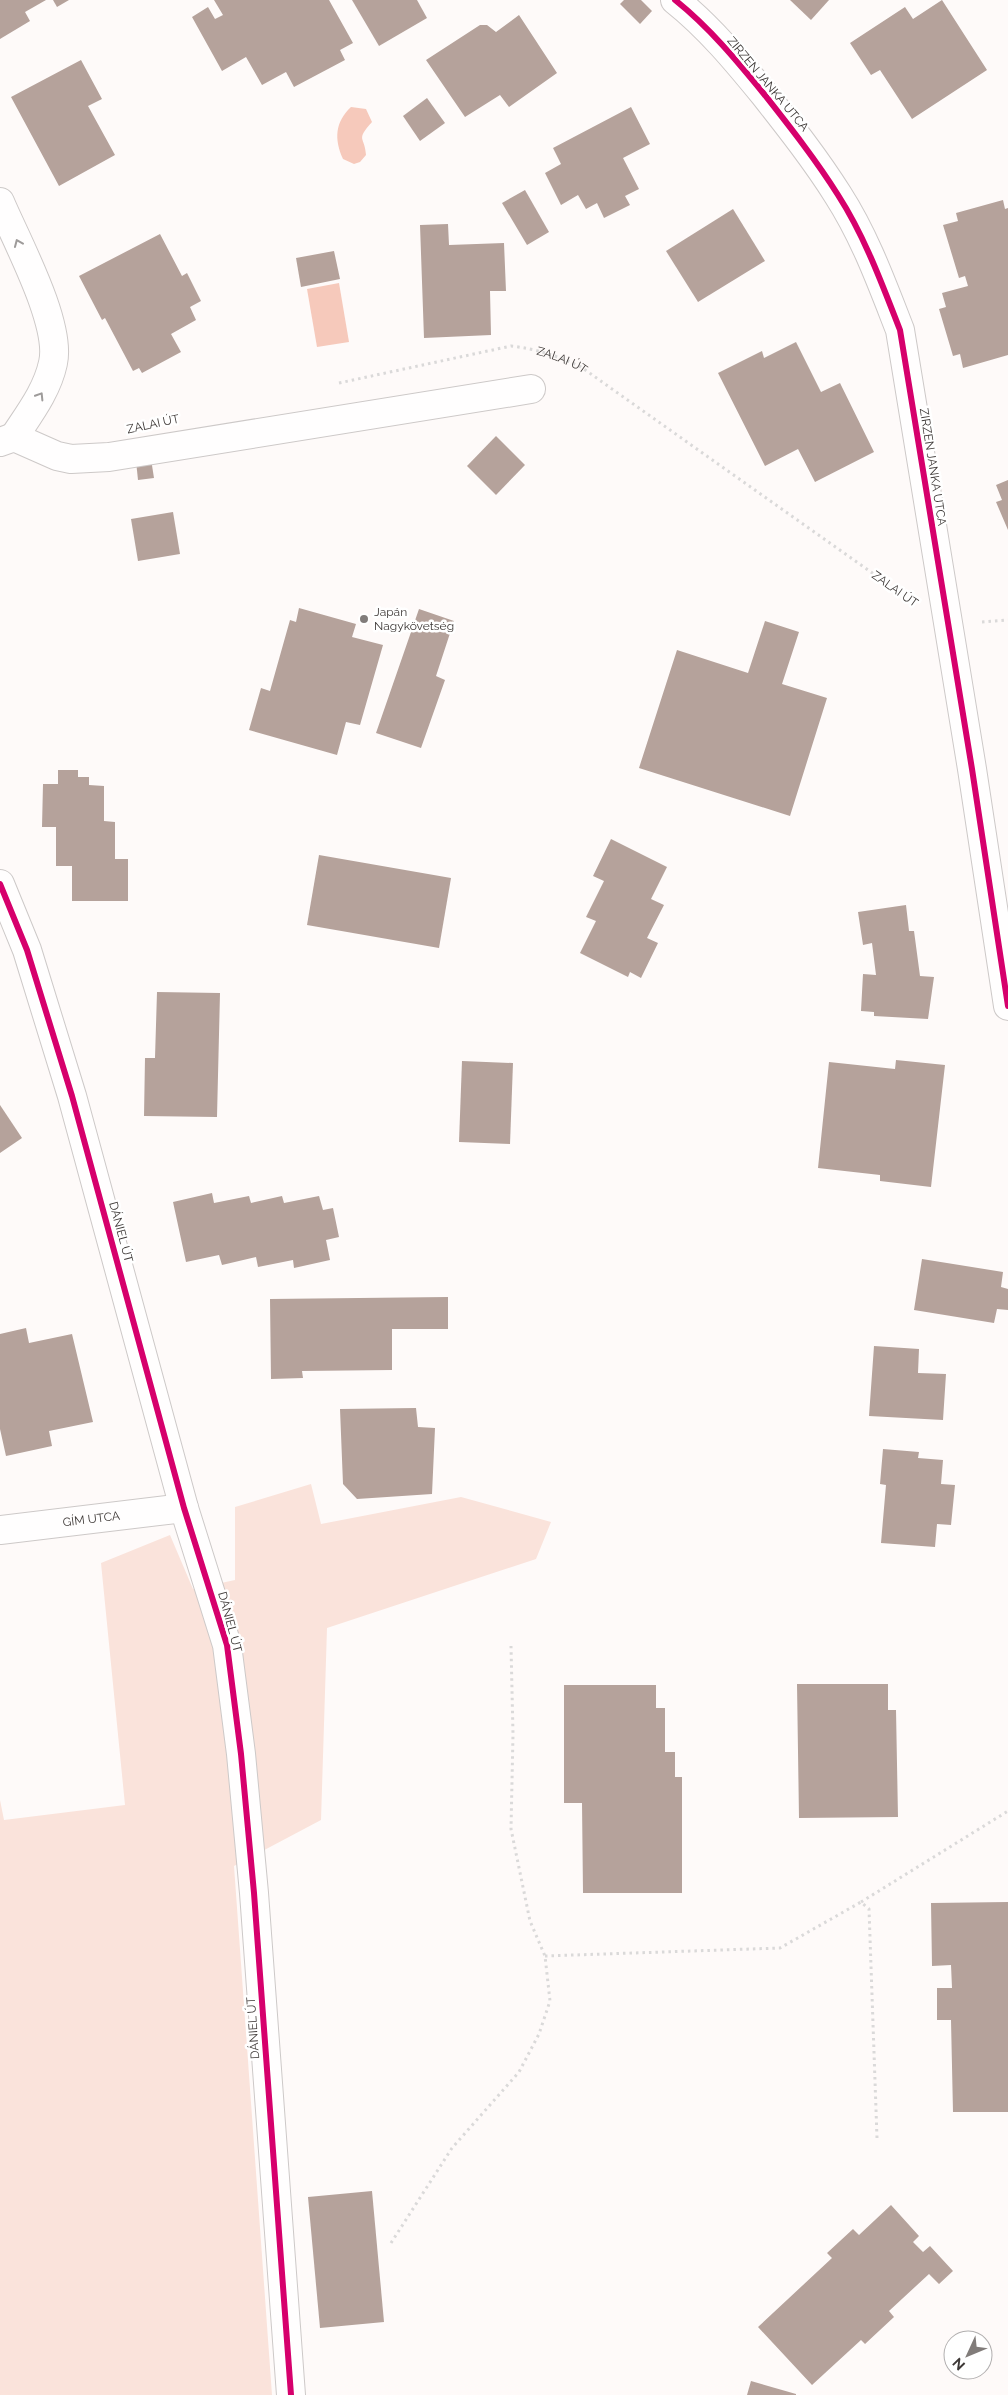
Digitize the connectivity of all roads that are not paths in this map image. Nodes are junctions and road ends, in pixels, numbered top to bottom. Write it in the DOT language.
graph roads {
  1 [pos="675,0"];
  2 [pos="0,202"];
  3 [pos="531,389"];
  4 [pos="7,440"];
  5 [pos="0,884"];
  6 [pos="1008,1006"];
  7 [pos="184,1508"];
  8 [pos="0,1530"];
  9 [pos="291,2395"];
  1 -- 6 [label="street, ZIRZEN JANKA UTCA"];
  4 -- 2 [label="street, one-way"];
  3 -- 4 [label="street, ZALAI ÚT"];
  5 -- 7 [label="street, DÁNIEL ÚT"];
  7 -- 8 [label="street, GÍM UTCA"];
  7 -- 9 [label="street, DÁNIEL ÚT"];
}
